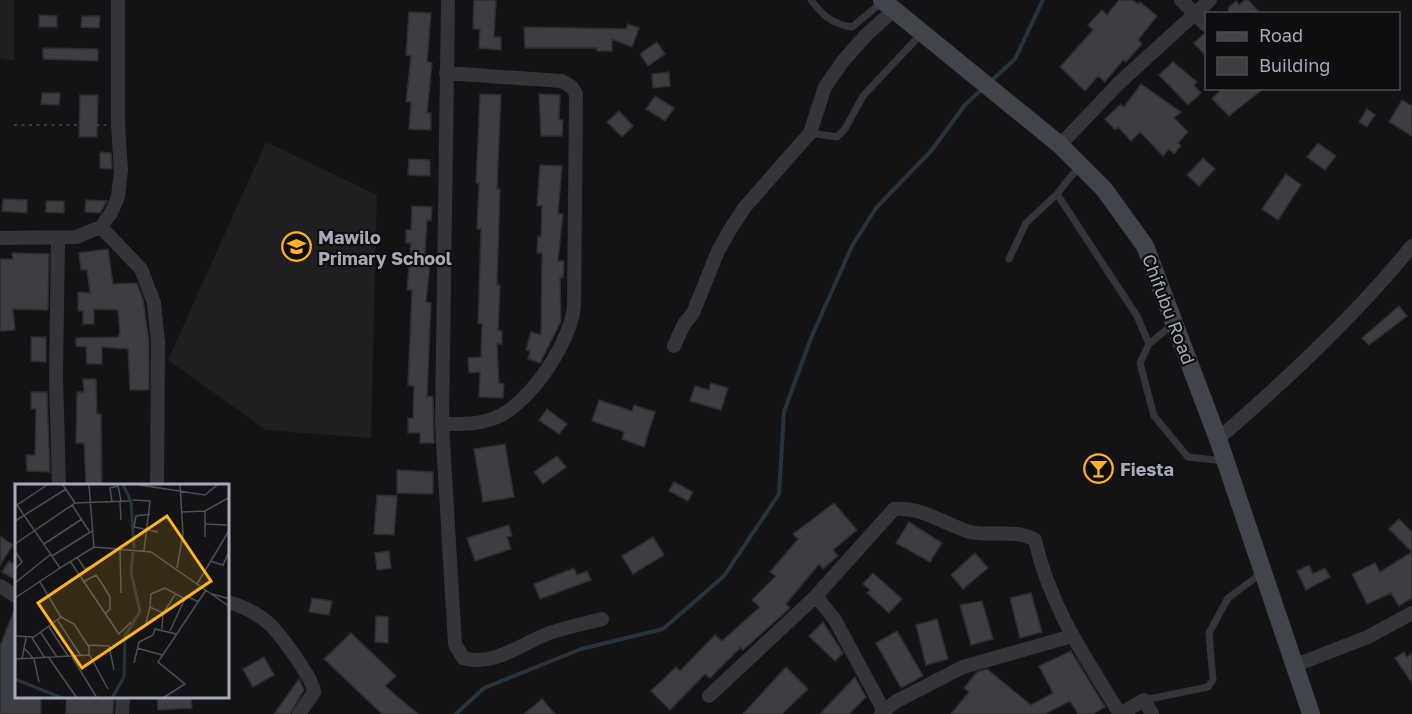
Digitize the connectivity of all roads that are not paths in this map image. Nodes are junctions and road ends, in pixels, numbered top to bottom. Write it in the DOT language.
graph roads {
  1 [pos="118,0"];
  2 [pos="448,0"];
  3 [pos="811,0"];
  4 [pos="1182,0"];
  5 [pos="1210,0"];
  6 [pos="887,4"];
  7 [pos="1196,14"];
  8 [pos="1205,25"];
  9 [pos="924,31"];
  10 [pos="446,73"];
  11 [pos="810,133"];
  12 [pos="1060,146"];
  13 [pos="1080,165"];
  14 [pos="1057,194"];
  15 [pos="101,226"];
  16 [pos="0,238"];
  17 [pos="58,239"];
  18 [pos="1412,246"];
  19 [pos="1009,259"];
  20 [pos="1174,324"];
  21 [pos="1149,344"];
  22 [pos="674,346"];
  23 [pos="442,424"];
  24 [pos="1218,440"];
  25 [pos="1224,461"];
  26 [pos="59,484"];
  27 [pos="157,484"];
  28 [pos="1262,573"];
  29 [pos="0,586"];
  30 [pos="15,595"];
  31 [pos="816,596"];
  32 [pos="230,603"];
  33 [pos="1412,613"];
  34 [pos="602,619"];
  35 [pos="1072,636"];
  36 [pos="1293,666"];
  37 [pos="709,696"];
  38 [pos="123,699"];
  39 [pos="1144,700"];
  40 [pos="883,712"];
  41 [pos="122,714"];
  42 [pos="299,714"];
  43 [pos="1120,714"];
  44 [pos="1152,714"];
  45 [pos="1311,714"];
  1 -- 15 [label="street"];
  2 -- 10 [label="street"];
  3 -- 6 [label="lane"];
  4 -- 7 [label="street"];
  5 -- 7 [label="street"];
  6 -- 9 [label="main road, Chifubu Road"];
  6 -- 11 [label="street"];
  7 -- 8 [label="street"];
  7 -- 12 [label="street"];
  9 -- 11 [label="lane"];
  9 -- 12 [label="main road, Chifubu Road"];
  10 -- 23 [label="street"];
  10 -- 23 [label="street"];
  11 -- 22 [label="street"];
  12 -- 13 [label="main road, Chifubu Road"];
  13 -- 14 [label="lane"];
  13 -- 20 [label="main road, Chifubu Road"];
  14 -- 19 [label="lane"];
  14 -- 21 [label="lane"];
  15 -- 17 [label="street"];
  15 -- 27 [label="street"];
  16 -- 17 [label="street"];
  17 -- 26 [label="street"];
  18 -- 24 [label="street"];
  20 -- 21 [label="lane"];
  20 -- 24 [label="main road, Chifubu Road"];
  21 -- 25 [label="lane"];
  23 -- 34 [label="street"];
  24 -- 25 [label="main road, Chifubu Road"];
  25 -- 28 [label="main road, Chifubu Road"];
  28 -- 36 [label="main road, Chifubu Road"];
  28 -- 39 [label="lane"];
  29 -- 30 [label="street"];
  31 -- 35 [label="street"];
  31 -- 37 [label="street"];
  31 -- 40 [label="street"];
  32 -- 42 [label="street"];
  33 -- 36 [label="street"];
  35 -- 40 [label="street"];
  35 -- 43 [label="street"];
  36 -- 45 [label="main road, Chifubu Road"];
  38 -- 41 [label="street"];
  39 -- 43 [label="street"];
  39 -- 44 [label="street"];
}
